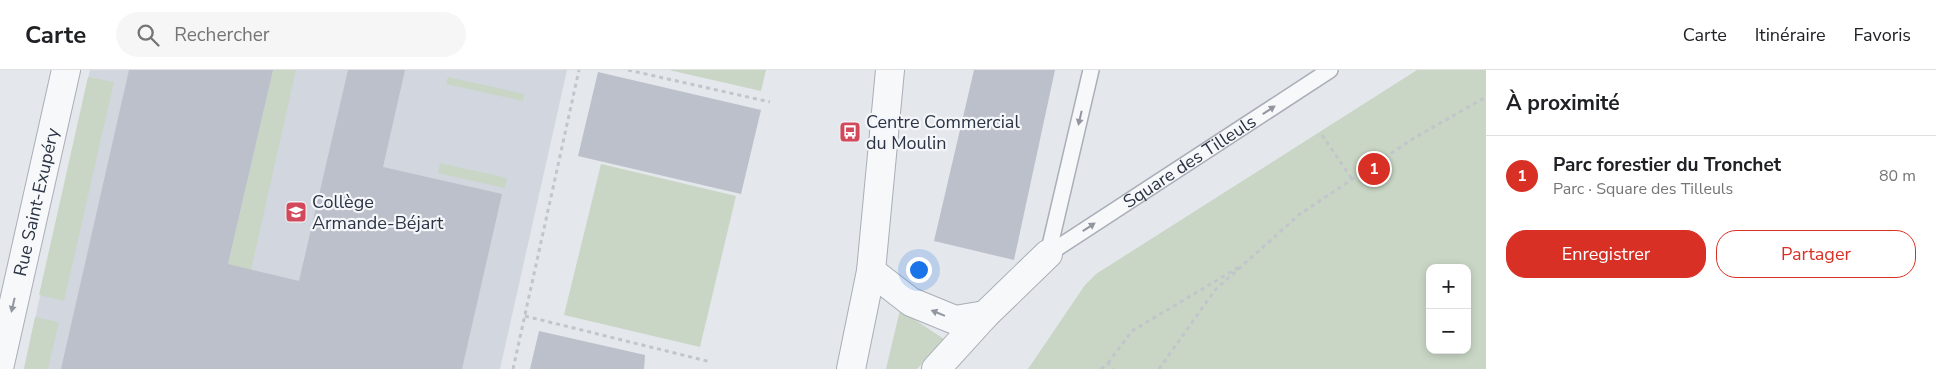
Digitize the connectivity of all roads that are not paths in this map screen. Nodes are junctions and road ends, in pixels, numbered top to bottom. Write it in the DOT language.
graph roads {
  1 [pos="66,70"];
  2 [pos="890,70"];
  3 [pos="1091,70"];
  4 [pos="1330,70"];
  5 [pos="1048,254"];
  6 [pos="871,271"];
  7 [pos="985,315"];
  8 [pos="0,364"];
  9 [pos="851,369"];
  10 [pos="936,369"];
  1 -- 8 [label="street, Rue Saint-Exupéry, one-way"];
  2 -- 6 [label="street"];
  3 -- 5 [label="lane, one-way"];
  5 -- 4 [label="lane, Square des Tilleuls, one-way"];
  5 -- 7 [label="street, Square des Tilleuls"];
  7 -- 6 [label="street, one-way"];
  6 -- 9 [label="street"];
  7 -- 10 [label="street, Square des Tilleuls"];
}
